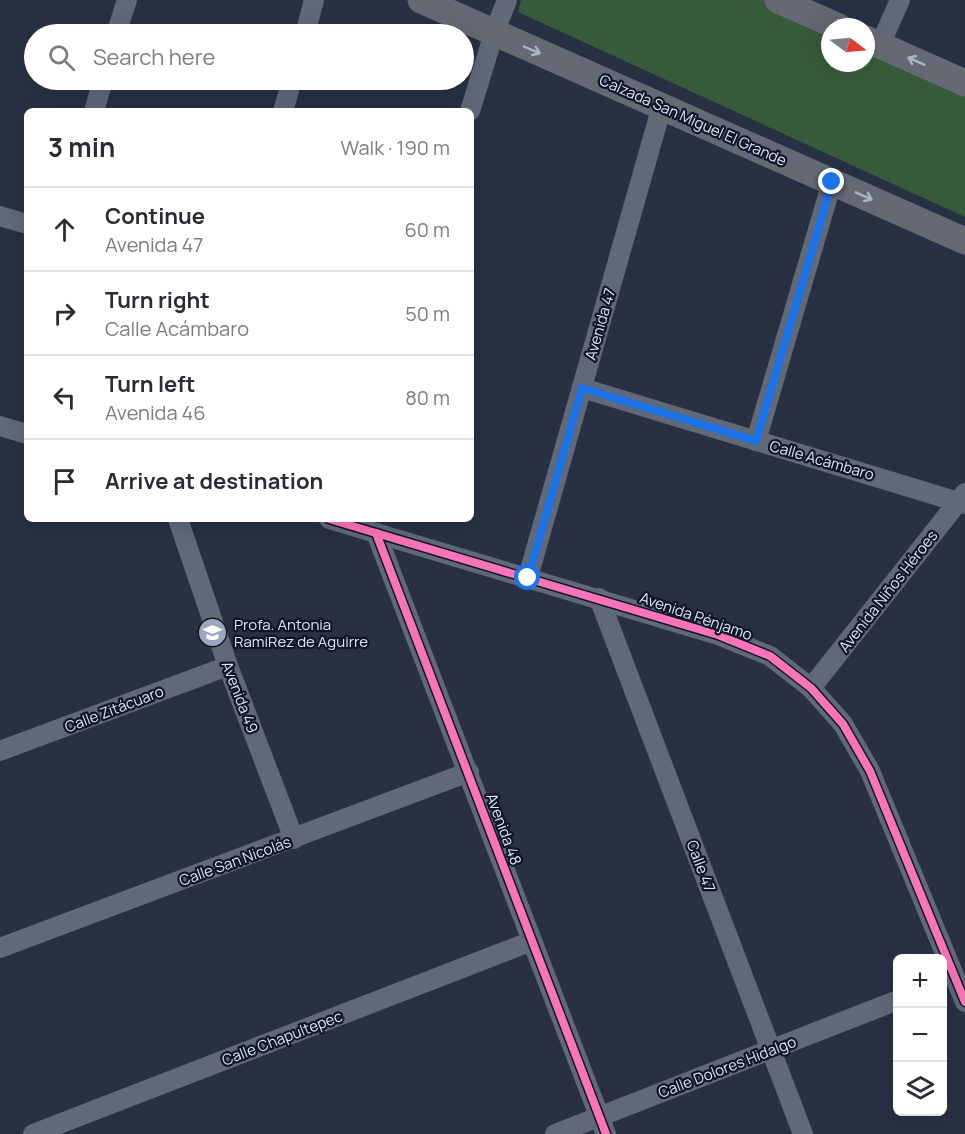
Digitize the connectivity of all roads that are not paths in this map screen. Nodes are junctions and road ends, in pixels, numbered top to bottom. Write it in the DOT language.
graph roads {
  1 [pos="127,0"];
  2 [pos="314,0"];
  3 [pos="421,0"];
  4 [pos="507,0"];
  5 [pos="778,0"];
  6 [pos="900,0"];
  7 [pos="821,19"];
  8 [pos="119,24"];
  9 [pos="307,24"];
  10 [pos="494,33"];
  11 [pos="875,39"];
  12 [pos="875,43"];
  13 [pos="965,83"];
  14 [pos="100,90"];
  15 [pos="289,90"];
  16 [pos="662,106"];
  17 [pos="95,108"];
  18 [pos="284,108"];
  19 [pos="471,108"];
  20 [pos="832,182"];
  21 [pos="0,216"];
  22 [pos="24,223"];
  23 [pos="965,241"];
  24 [pos="582,388"];
  25 [pos="0,426"];
  26 [pos="24,433"];
  27 [pos="756,441"];
  28 [pos="963,499"];
  29 [pos="179,522"];
  30 [pos="353,522"];
  31 [pos="376,533"];
  32 [pos="528,578"];
  33 [pos="599,598"];
  34 [pos="228,666"];
  35 [pos="811,688"];
  36 [pos="0,752"];
  37 [pos="469,772"];
  38 [pos="294,839"];
  39 [pos="532,941"];
  40 [pos="0,948"];
  41 [pos="954,978"];
  42 [pos="893,1002"];
  43 [pos="965,1002"];
  44 [pos="771,1050"];
  45 [pos="603,1126"];
  46 [pos="33,1134"];
  47 [pos="555,1134"];
  48 [pos="803,1134"];
  1 -- 8 [label="street"];
  2 -- 9 [label="street"];
  3 -- 10 [label="street, Calzada San Miguel El Grande"];
  4 -- 10 [label="street"];
  5 -- 7 [label="street"];
  6 -- 11 [label="street"];
  10 -- 16 [label="street, Calzada San Miguel El Grande, one-way"];
  10 -- 19 [label="street"];
  13 -- 12 [label="street, one-way"];
  14 -- 17 [label="street"];
  15 -- 18 [label="street"];
  16 -- 20 [label="street, Calzada San Miguel El Grande"];
  16 -- 24 [label="street, Avenida 47"];
  20 -- 23 [label="street, Calzada San Miguel El Grande, one-way"];
  20 -- 27 [label="street"];
  21 -- 22 [label="street"];
  24 -- 27 [label="street, Calle Acámbaro"];
  24 -- 32 [label="street, Avenida 47"];
  25 -- 26 [label="street"];
  27 -- 28 [label="street, Calle Acámbaro"];
  28 -- 35 [label="street, Avenida Niños Héroes"];
  29 -- 34 [label="street, Avenida 49"];
  30 -- 31 [label="street, Avenida Pénjamo"];
  31 -- 32 [label="street, Avenida Pénjamo"];
  31 -- 37 [label="street, Avenida 48"];
  32 -- 33 [label="street, Avenida Pénjamo"];
  33 -- 35 [label="street, Avenida Pénjamo"];
  33 -- 44 [label="street, Calle 47"];
  34 -- 36 [label="street, Calle Zitácuaro"];
  34 -- 38 [label="street, Avenida 49"];
  35 -- 41 [label="street, Avenida Pénjamo"];
  37 -- 38 [label="street, Calle San Nicolás"];
  37 -- 39 [label="street, Avenida 48"];
  38 -- 40 [label="street, Calle San Nicolás"];
  39 -- 45 [label="street, Avenida 48"];
  39 -- 46 [label="street, Calle Chapultepec"];
  41 -- 43 [label="street, Avenida Pénjamo"];
  42 -- 44 [label="street, Calle Dolores Hidalgo"];
  44 -- 45 [label="street, Calle Dolores Hidalgo"];
  44 -- 48 [label="street, Calle 47"];
  45 -- 47 [label="street, Calle Dolores Hidalgo"];
}
